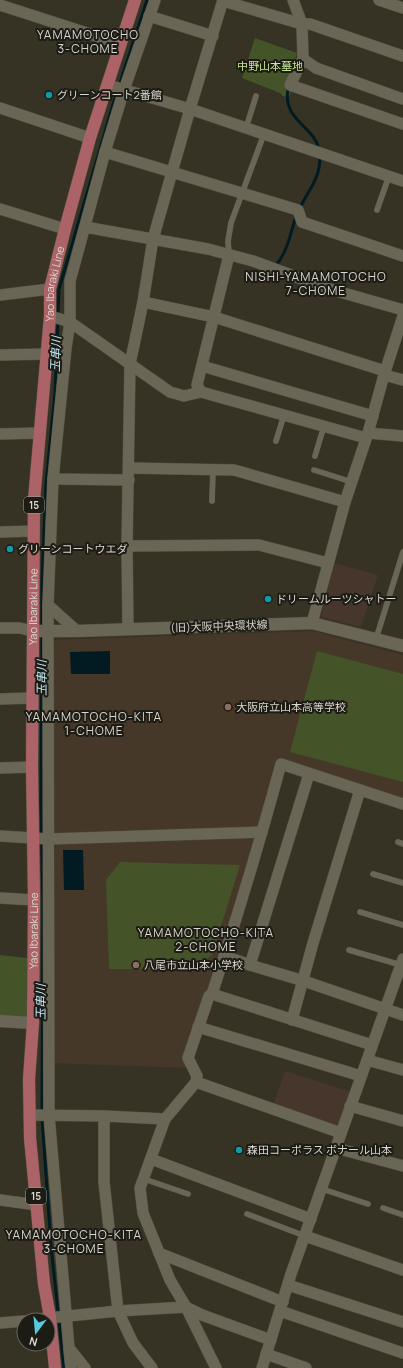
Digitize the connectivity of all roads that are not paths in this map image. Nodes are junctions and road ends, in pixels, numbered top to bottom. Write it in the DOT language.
graph roads {
  1 [pos="135,0"];
  2 [pos="155,0"];
  3 [pos="223,0"];
  4 [pos="293,0"];
  5 [pos="379,0"];
  6 [pos="0,5"];
  7 [pos="403,8"];
  8 [pos="149,16"];
  9 [pos="302,24"];
  10 [pos="212,36"];
  11 [pos="121,44"];
  12 [pos="403,56"];
  13 [pos="303,59"];
  14 [pos="117,88"];
  15 [pos="256,96"];
  16 [pos="403,99"];
  17 [pos="0,108"];
  18 [pos="190,109"];
  19 [pos="403,124"];
  20 [pos="246,128"];
  21 [pos="264,134"];
  22 [pos="90,138"];
  23 [pos="105,152"];
  24 [pos="171,172"];
  25 [pos="389,176"];
  26 [pos="403,181"];
  27 [pos="241,193"];
  28 [pos="0,209"];
  29 [pos="377,210"];
  30 [pos="86,227"];
  31 [pos="64,229"];
  32 [pos="153,239"];
  33 [pos="229,255"];
  34 [pos="403,256"];
  35 [pos="50,289"];
  36 [pos="0,295"];
  37 [pos="143,302"];
  38 [pos="403,310"];
  39 [pos="50,316"];
  40 [pos="403,316"];
  41 [pos="214,317"];
  42 [pos="70,322"];
  43 [pos="47,354"];
  44 [pos="0,355"];
  45 [pos="130,364"];
  46 [pos="202,366"];
  47 [pos="384,373"];
  48 [pos="403,380"];
  49 [pos="201,392"];
  50 [pos="284,415"];
  51 [pos="373,416"];
  52 [pos="324,426"];
  53 [pos="40,433"];
  54 [pos="0,434"];
  55 [pos="367,435"];
  56 [pos="403,436"];
  57 [pos="276,441"];
  58 [pos="315,456"];
  59 [pos="129,468"];
  60 [pos="213,470"];
  61 [pos="314,470"];
  62 [pos="53,479"];
  63 [pos="128,480"];
  64 [pos="352,482"];
  65 [pos="212,501"];
  66 [pos="345,502"];
  67 [pos="34,531"];
  68 [pos="0,532"];
  69 [pos="128,546"];
  70 [pos="403,552"];
  71 [pos="328,563"];
  72 [pos="48,605"];
  73 [pos="312,623"];
  74 [pos="0,628"];
  75 [pos="128,629"];
  76 [pos="32,631"];
  77 [pos="77,631"];
  78 [pos="48,632"];
  79 [pos="376,639"];
  80 [pos="403,646"];
  81 [pos="32,698"];
  82 [pos="0,699"];
  83 [pos="32,767"];
  84 [pos="0,768"];
  85 [pos="309,774"];
  86 [pos="360,790"];
  87 [pos="403,804"];
  88 [pos="262,832"];
  89 [pos="0,836"];
  90 [pos="34,838"];
  91 [pos="49,839"];
  92 [pos="373,874"];
  93 [pos="403,883"];
  94 [pos="0,898"];
  95 [pos="34,900"];
  96 [pos="360,912"];
  97 [pos="403,925"];
  98 [pos="349,950"];
  99 [pos="224,956"];
  100 [pos="402,963"];
  101 [pos="250,966"];
  102 [pos="304,981"];
  103 [pos="212,994"];
  104 [pos="385,1008"];
  105 [pos="403,1015"];
  106 [pos="292,1020"];
  107 [pos="0,1021"];
  108 [pos="33,1023"];
  109 [pos="198,1027"];
  110 [pos="372,1045"];
  111 [pos="367,1060"];
  112 [pos="403,1070"];
  113 [pos="361,1076"];
  114 [pos="196,1082"];
  115 [pos="350,1106"];
  116 [pos="32,1115"];
  117 [pos="49,1115"];
  118 [pos="104,1116"];
  119 [pos="165,1119"];
  120 [pos="403,1121"];
  121 [pos="341,1133"];
  122 [pos="336,1148"];
  123 [pos="152,1159"];
  124 [pos="403,1166"];
  125 [pos="144,1179"];
  126 [pos="322,1189"];
  127 [pos="188,1194"];
  128 [pos="0,1200"];
  129 [pos="368,1204"];
  130 [pos="37,1205"];
  131 [pos="383,1208"];
  132 [pos="247,1214"];
  133 [pos="403,1215"];
  134 [pos="311,1219"];
  135 [pos="305,1236"];
  136 [pos="159,1253"];
  137 [pos="403,1270"];
  138 [pos="288,1285"];
  139 [pos="282,1306"];
  140 [pos="186,1307"];
  141 [pos="118,1311"];
  142 [pos="56,1317"];
  143 [pos="59,1317"];
  144 [pos="16,1321"];
  145 [pos="403,1322"];
  146 [pos="0,1323"];
  147 [pos="271,1340"];
  148 [pos="69,1348"];
  149 [pos="403,1353"];
  150 [pos="266,1354"];
  151 [pos="55,1368"];
  152 [pos="71,1368"];
  153 [pos="85,1368"];
  154 [pos="152,1368"];
  155 [pos="216,1368"];
  156 [pos="262,1368"];
  157 [pos="306,1368"];
  1 -- 11 [label="main road, Yao Ibaraki Line / 15"];
  2 -- 8 [label="street"];
  3 -- 9 [label="street"];
  3 -- 10 [label="street"];
  4 -- 9 [label="street"];
  5 -- 7 [label="street"];
  6 -- 11 [label="street"];
  8 -- 10 [label="street"];
  8 -- 14 [label="street"];
  9 -- 12 [label="street"];
  9 -- 13 [label="street"];
  10 -- 18 [label="street"];
  11 -- 14 [label="main road, Yao Ibaraki Line / 15"];
  13 -- 16 [label="street"];
  13 -- 19 [label="street"];
  14 -- 18 [label="street"];
  14 -- 22 [label="main road, Yao Ibaraki Line / 15"];
  14 -- 23 [label="street"];
  15 -- 20 [label="lane"];
  17 -- 22 [label="street"];
  18 -- 20 [label="street"];
  18 -- 24 [label="street"];
  20 -- 21 [label="street"];
  21 -- 25 [label="street"];
  21 -- 27 [label="lane"];
  22 -- 31 [label="main road, Yao Ibaraki Line / 15"];
  23 -- 24 [label="street"];
  23 -- 30 [label="street"];
  24 -- 27 [label="street"];
  24 -- 32 [label="street"];
  25 -- 26 [label="street"];
  25 -- 29 [label="lane"];
  27 -- 33 [label="lane"];
  27 -- 34 [label="street"];
  28 -- 31 [label="street"];
  30 -- 32 [label="street"];
  30 -- 42 [label="street"];
  31 -- 35 [label="main road, Yao Ibaraki Line / 15"];
  32 -- 33 [label="street"];
  32 -- 37 [label="street"];
  33 -- 38 [label="street"];
  33 -- 41 [label="street"];
  35 -- 36 [label="street"];
  35 -- 39 [label="main road, Yao Ibaraki Line / 15"];
  37 -- 41 [label="street"];
  37 -- 45 [label="street"];
  39 -- 42 [label="street"];
  39 -- 43 [label="main road, Yao Ibaraki Line / 15"];
  40 -- 47 [label="street"];
  41 -- 46 [label="street"];
  41 -- 47 [label="street"];
  42 -- 45 [label="street"];
  42 -- 62 [label="street"];
  43 -- 44 [label="street"];
  43 -- 53 [label="main road, Yao Ibaraki Line / 15"];
  45 -- 49 [label="street"];
  45 -- 59 [label="street"];
  46 -- 49 [label="street"];
  46 -- 51 [label="street"];
  47 -- 48 [label="street"];
  47 -- 51 [label="street"];
  49 -- 50 [label="street"];
  50 -- 52 [label="street"];
  50 -- 57 [label="lane"];
  51 -- 55 [label="street"];
  52 -- 55 [label="street"];
  52 -- 58 [label="lane"];
  53 -- 54 [label="street"];
  53 -- 67 [label="main road, Yao Ibaraki Line / 15"];
  55 -- 56 [label="street"];
  55 -- 64 [label="street"];
  59 -- 60 [label="street"];
  59 -- 63 [label="street"];
  60 -- 65 [label="lane"];
  60 -- 66 [label="street"];
  61 -- 64 [label="lane"];
  62 -- 63 [label="street"];
  62 -- 72 [label="street"];
  63 -- 69 [label="street"];
  64 -- 66 [label="street"];
  66 -- 71 [label="street"];
  67 -- 68 [label="street"];
  67 -- 76 [label="main road, Yao Ibaraki Line / 15"];
  69 -- 71 [label="street"];
  69 -- 75 [label="street"];
  70 -- 79 [label="lane"];
  71 -- 73 [label="street"];
  72 -- 77 [label="street"];
  72 -- 78 [label="street"];
  73 -- 75 [label="street, (旧)大阪中央環状線"];
  73 -- 79 [label="street, (旧)大阪中央環状線"];
  74 -- 76 [label="street"];
  75 -- 77 [label="street, (旧)大阪中央環状線"];
  76 -- 78 [label="street, (旧)大阪中央環状線"];
  76 -- 81 [label="main road, Yao Ibaraki Line / 15"];
  77 -- 78 [label="street, (旧)大阪中央環状線"];
  78 -- 91 [label="street"];
  79 -- 80 [label="street, (旧)大阪中央環状線"];
  81 -- 82 [label="street"];
  81 -- 83 [label="main road, Yao Ibaraki Line / 15"];
  83 -- 84 [label="street"];
  83 -- 90 [label="main road, Yao Ibaraki Line / 15"];
  85 -- 86 [label="street"];
  85 -- 88 [label="street"];
  85 -- 101 [label="street"];
  86 -- 87 [label="street"];
  86 -- 102 [label="street"];
  88 -- 91 [label="street"];
  88 -- 99 [label="street"];
  89 -- 90 [label="street"];
  90 -- 91 [label="street"];
  90 -- 95 [label="main road, Yao Ibaraki Line / 15"];
  91 -- 117 [label="street"];
  92 -- 93 [label="lane"];
  94 -- 95 [label="street"];
  95 -- 108 [label="main road, Yao Ibaraki Line / 15"];
  96 -- 97 [label="lane"];
  98 -- 100 [label="lane"];
  99 -- 101 [label="street"];
  99 -- 103 [label="street"];
  100 -- 104 [label="street"];
  101 -- 102 [label="street"];
  102 -- 104 [label="street"];
  102 -- 106 [label="street"];
  103 -- 106 [label="street"];
  103 -- 109 [label="street"];
  104 -- 105 [label="street"];
  104 -- 110 [label="street"];
  106 -- 110 [label="street"];
  107 -- 108 [label="street"];
  108 -- 116 [label="main road, Yao Ibaraki Line / 15"];
  109 -- 113 [label="street"];
  109 -- 114 [label="street"];
  110 -- 111 [label="street"];
  111 -- 112 [label="street"];
  111 -- 113 [label="street"];
  113 -- 115 [label="street"];
  114 -- 119 [label="street"];
  114 -- 121 [label="street"];
  115 -- 120 [label="street"];
  115 -- 121 [label="street"];
  116 -- 117 [label="street"];
  116 -- 130 [label="main road, Yao Ibaraki Line / 15"];
  117 -- 118 [label="street"];
  117 -- 143 [label="street"];
  118 -- 119 [label="street"];
  118 -- 141 [label="street"];
  119 -- 123 [label="street"];
  121 -- 122 [label="street"];
  122 -- 124 [label="street"];
  122 -- 126 [label="street"];
  123 -- 125 [label="street"];
  123 -- 134 [label="street"];
  125 -- 127 [label="lane"];
  125 -- 136 [label="street"];
  126 -- 129 [label="lane"];
  126 -- 134 [label="street"];
  128 -- 130 [label="street"];
  130 -- 143 [label="main road, Yao Ibaraki Line / 15"];
  131 -- 133 [label="lane"];
  132 -- 135 [label="lane"];
  134 -- 135 [label="street"];
  135 -- 137 [label="street"];
  135 -- 138 [label="street"];
  136 -- 139 [label="street"];
  136 -- 140 [label="street"];
  138 -- 139 [label="street"];
  138 -- 145 [label="street"];
  139 -- 147 [label="street"];
  139 -- 149 [label="street"];
  140 -- 141 [label="street"];
  140 -- 147 [label="street"];
  140 -- 155 [label="street"];
  141 -- 143 [label="street"];
  141 -- 154 [label="street"];
  142 -- 143 [label="street"];
  143 -- 148 [label="street"];
  143 -- 151 [label="main road, Yao Ibaraki Line / 15"];
  144 -- 146 [label="street"];
  147 -- 150 [label="street"];
  148 -- 152 [label="street"];
  148 -- 153 [label="street"];
  150 -- 156 [label="street"];
  150 -- 157 [label="street"];
}
